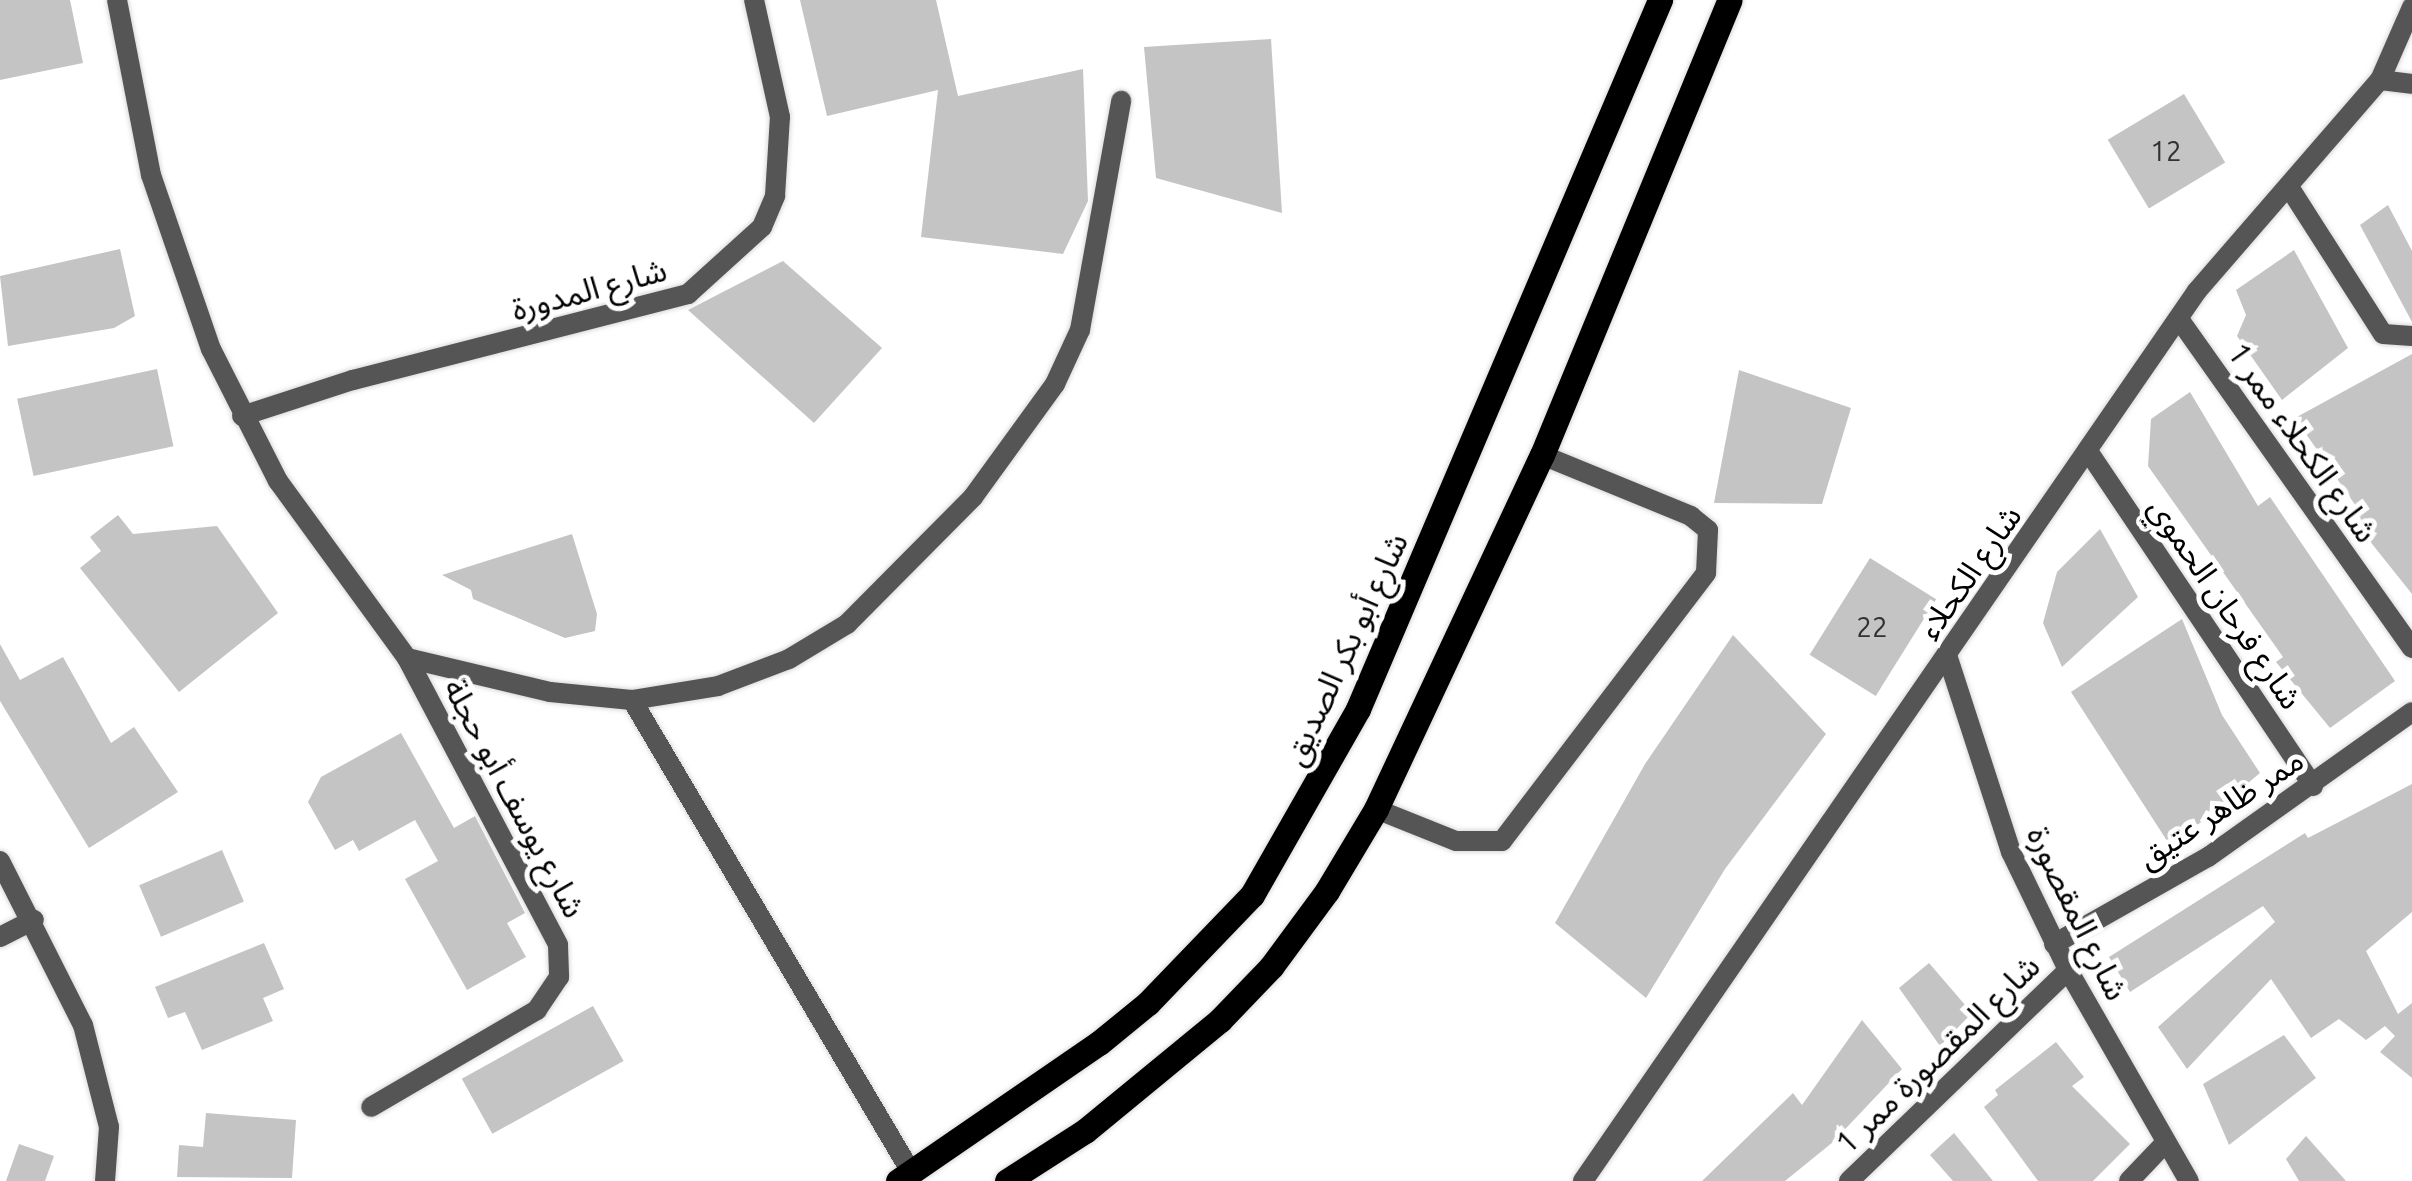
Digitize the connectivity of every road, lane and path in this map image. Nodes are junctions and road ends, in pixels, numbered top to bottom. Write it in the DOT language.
graph roads {
  1 [pos="118,0"];
  2 [pos="754,0"];
  3 [pos="1660,0"];
  4 [pos="1730,0"];
  5 [pos="2412,7"];
  6 [pos="2380,80"];
  7 [pos="2412,84"];
  8 [pos="1121,101"];
  9 [pos="2289,187"];
  10 [pos="2179,319"];
  11 [pos="2412,336"];
  12 [pos="242,416"];
  13 [pos="2090,454"];
  14 [pos="1542,456"];
  15 [pos="2412,648"];
  16 [pos="1947,654"];
  17 [pos="406,658"];
  18 [pos="632,700"];
  19 [pos="2412,712"];
  20 [pos="2313,786"];
  21 [pos="1376,809"];
  22 [pos="0,861"];
  23 [pos="34,920"];
  24 [pos="0,938"];
  25 [pos="2054,944"];
  26 [pos="2068,970"];
  27 [pos="371,1107"];
  28 [pos="2166,1144"];
  29 [pos="904,1177"];
  30 [pos="105,1181"];
  31 [pos="1008,1181"];
  32 [pos="1583,1181"];
  33 [pos="1849,1181"];
  34 [pos="2129,1181"];
  35 [pos="2190,1181"];
  1 -- 12 [label="street, شارع يوسف أبو حجلة"];
  2 -- 12 [label="street, شارع المدورة"];
  3 -- 29 [label="main road, شارع أبو بكر الصديق"];
  4 -- 14 [label="main road"];
  5 -- 6 [label="street, شارع الكحلاء"];
  6 -- 7 [label="street"];
  6 -- 9 [label="street, شارع الكحلاء"];
  8 -- 18 [label="street, شارع يوسف أبو حجلة"];
  9 -- 10 [label="street, شارع الكحلاء"];
  9 -- 11 [label="street"];
  10 -- 13 [label="street, شارع الكحلاء"];
  10 -- 15 [label="street, شارع الكحلاء ممر 1"];
  12 -- 17 [label="street, شارع يوسف أبو حجلة"];
  13 -- 16 [label="street, شارع الكحلاء"];
  13 -- 20 [label="street, شارع فرحان الحموي"];
  14 -- 21 [label="main road"];
  14 -- 21 [label="street"];
  16 -- 25 [label="street, شارع المقصورة"];
  16 -- 32 [label="street, شارع الكحلاء"];
  17 -- 18 [label="street, شارع يوسف أبو حجلة"];
  17 -- 27 [label="street, شارع يوسف أبو حجلة"];
  18 -- 29 [label="street"];
  19 -- 20 [label="street, ممر ظاهر عتيق"];
  20 -- 25 [label="street, ممر ظاهر عتيق"];
  21 -- 31 [label="main road"];
  22 -- 23 [label="street"];
  23 -- 24 [label="street"];
  23 -- 30 [label="street"];
  25 -- 26 [label="street, شارع المقصورة"];
  26 -- 28 [label="street, شارع المقصورة"];
  26 -- 33 [label="street, شارع المقصورة ممر 1"];
  28 -- 34 [label="street"];
  28 -- 35 [label="street, شارع المقصورة"];
}
